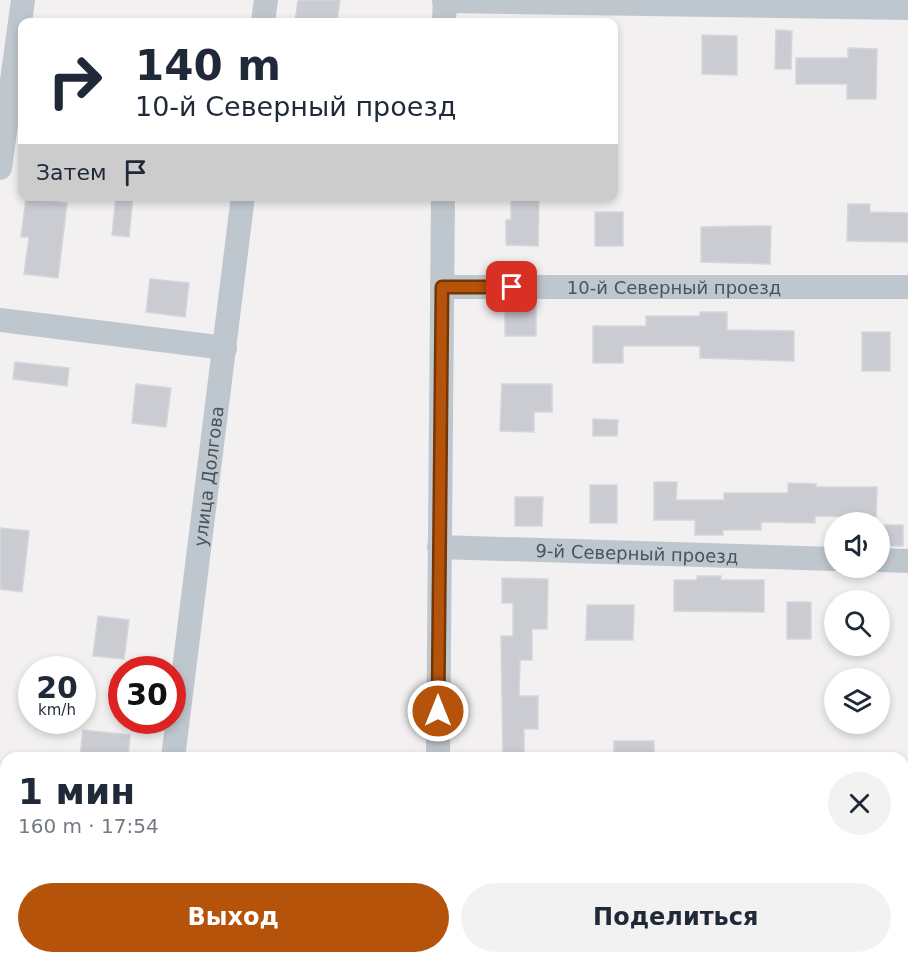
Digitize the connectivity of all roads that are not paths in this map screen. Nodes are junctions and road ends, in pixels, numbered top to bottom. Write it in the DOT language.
graph roads {
  1 [pos="22,0"];
  2 [pos="266,0"];
  3 [pos="444,8"];
  4 [pos="908,8"];
  5 [pos="20,18"];
  6 [pos="264,18"];
  7 [pos="18,31"];
  8 [pos="0,168"];
  9 [pos="242,201"];
  10 [pos="443,201"];
  11 [pos="442,287"];
  12 [pos="908,287"];
  13 [pos="0,320"];
  14 [pos="225,348"];
  15 [pos="440,547"];
  16 [pos="824,559"];
  17 [pos="890,560"];
  18 [pos="908,561"];
  19 [pos="174,752"];
  20 [pos="438,752"];
  1 -- 5 [label="street"];
  2 -- 6 [label="street"];
  3 -- 4 [label="street"];
  7 -- 8 [label="street"];
  9 -- 14 [label="street, улица Долгова"];
  10 -- 11 [label="street"];
  11 -- 12 [label="street, 10-й Северный проезд"];
  11 -- 15 [label="street"];
  13 -- 14 [label="street"];
  14 -- 19 [label="street, улица Долгова"];
  15 -- 16 [label="street, 9-й Северный проезд"];
  15 -- 20 [label="street"];
  17 -- 18 [label="street"];
}
